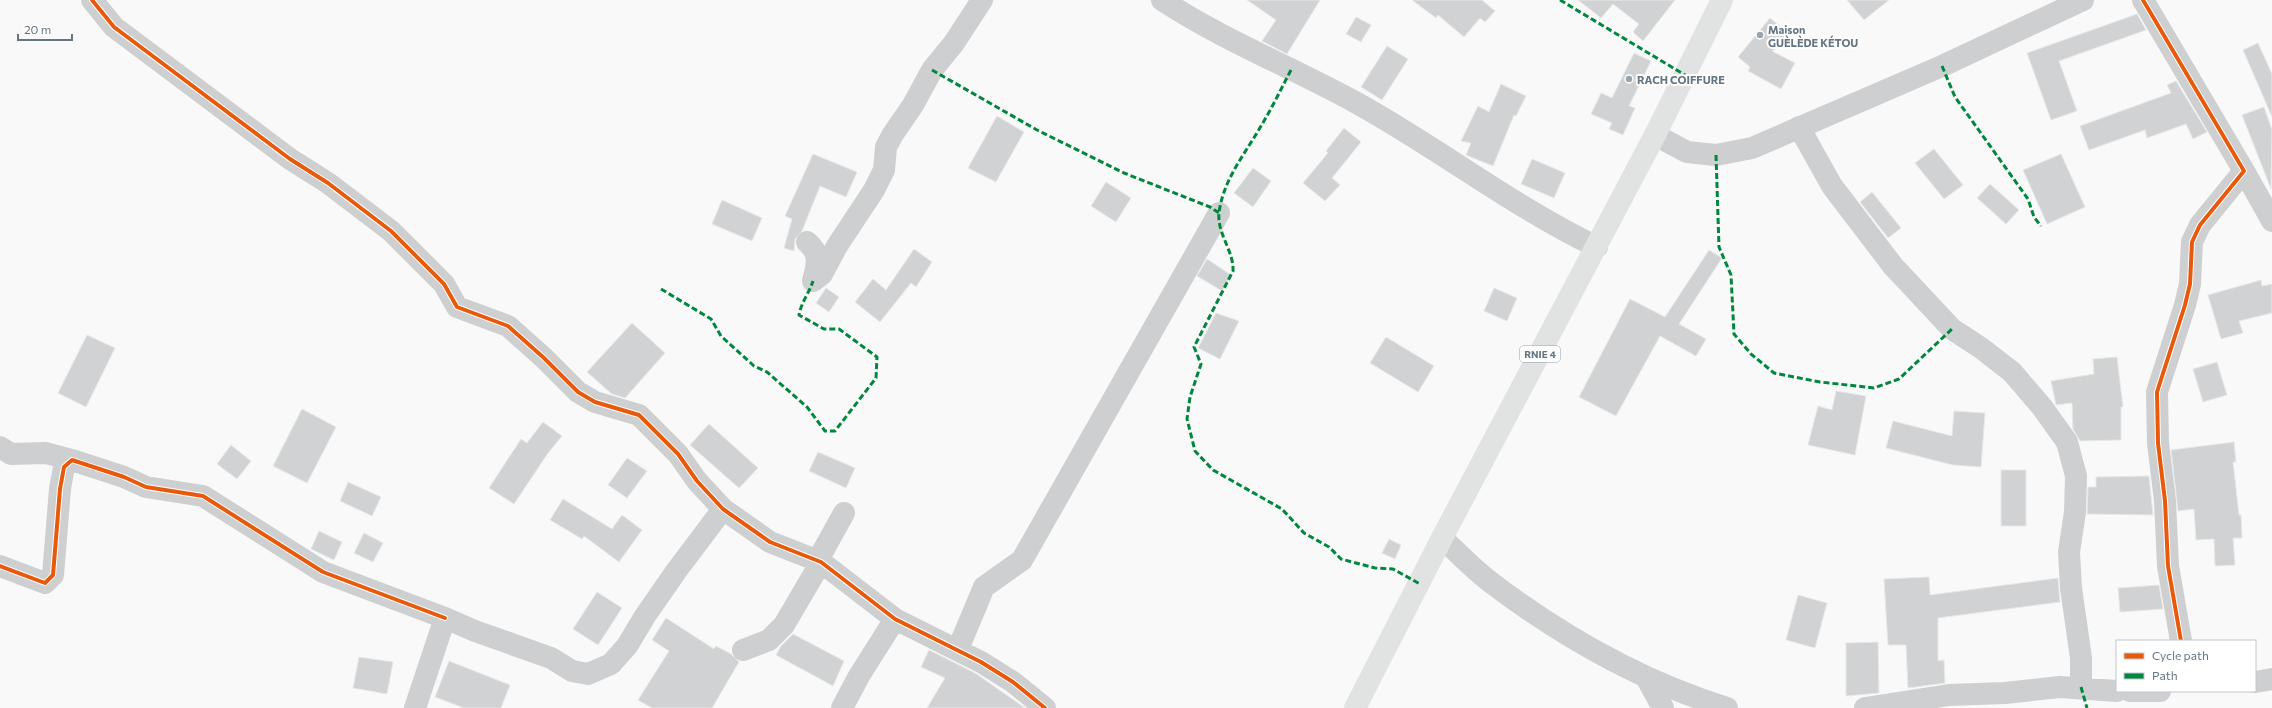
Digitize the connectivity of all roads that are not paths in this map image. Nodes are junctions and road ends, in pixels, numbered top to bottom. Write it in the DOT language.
graph roads {
  1 [pos="92,0"];
  2 [pos="982,0"];
  3 [pos="1162,0"];
  4 [pos="1722,0"];
  5 [pos="2083,0"];
  6 [pos="2143,0"];
  7 [pos="1799,127"];
  8 [pos="1655,135"];
  9 [pos="2244,171"];
  10 [pos="1219,213"];
  11 [pos="2272,221"];
  12 [pos="807,242"];
  13 [pos="1597,247"];
  14 [pos="0,448"];
  15 [pos="72,460"];
  16 [pos="723,509"];
  17 [pos="844,513"];
  18 [pos="1442,538"];
  19 [pos="819,561"];
  20 [pos="0,566"];
  21 [pos="445,618"];
  22 [pos="895,619"];
  23 [pos="2181,640"];
  24 [pos="958,649"];
  25 [pos="743,650"];
  26 [pos="1647,679"];
  27 [pos="2272,679"];
  28 [pos="2256,682"];
  29 [pos="2081,687"];
  30 [pos="2116,691"];
  31 [pos="415,708"];
  32 [pos="842,708"];
  33 [pos="1045,708"];
  34 [pos="1355,708"];
  35 [pos="1663,708"];
  36 [pos="1727,708"];
  37 [pos="1865,708"];
  1 -- 16 [label="street"];
  2 -- 12 [label="street"];
  3 -- 13 [label="street"];
  4 -- 8 [label="main road, RNIE 4"];
  5 -- 7 [label="street"];
  6 -- 9 [label="street"];
  7 -- 8 [label="street"];
  7 -- 29 [label="street"];
  8 -- 13 [label="main road, RNIE 4"];
  9 -- 11 [label="street"];
  9 -- 23 [label="street"];
  10 -- 24 [label="street"];
  13 -- 18 [label="main road, RNIE 4"];
  14 -- 15 [label="street"];
  15 -- 20 [label="street"];
  15 -- 21 [label="street"];
  16 -- 19 [label="street"];
  16 -- 21 [label="street"];
  17 -- 19 [label="street"];
  18 -- 26 [label="street"];
  18 -- 34 [label="main road, RNIE 4"];
  19 -- 22 [label="street"];
  19 -- 25 [label="street"];
  21 -- 31 [label="street"];
  22 -- 24 [label="street"];
  22 -- 32 [label="street"];
  24 -- 33 [label="street"];
  26 -- 35 [label="street"];
  26 -- 36 [label="street"];
  27 -- 28 [label="street"];
  29 -- 30 [label="street"];
  29 -- 37 [label="street"];
}
